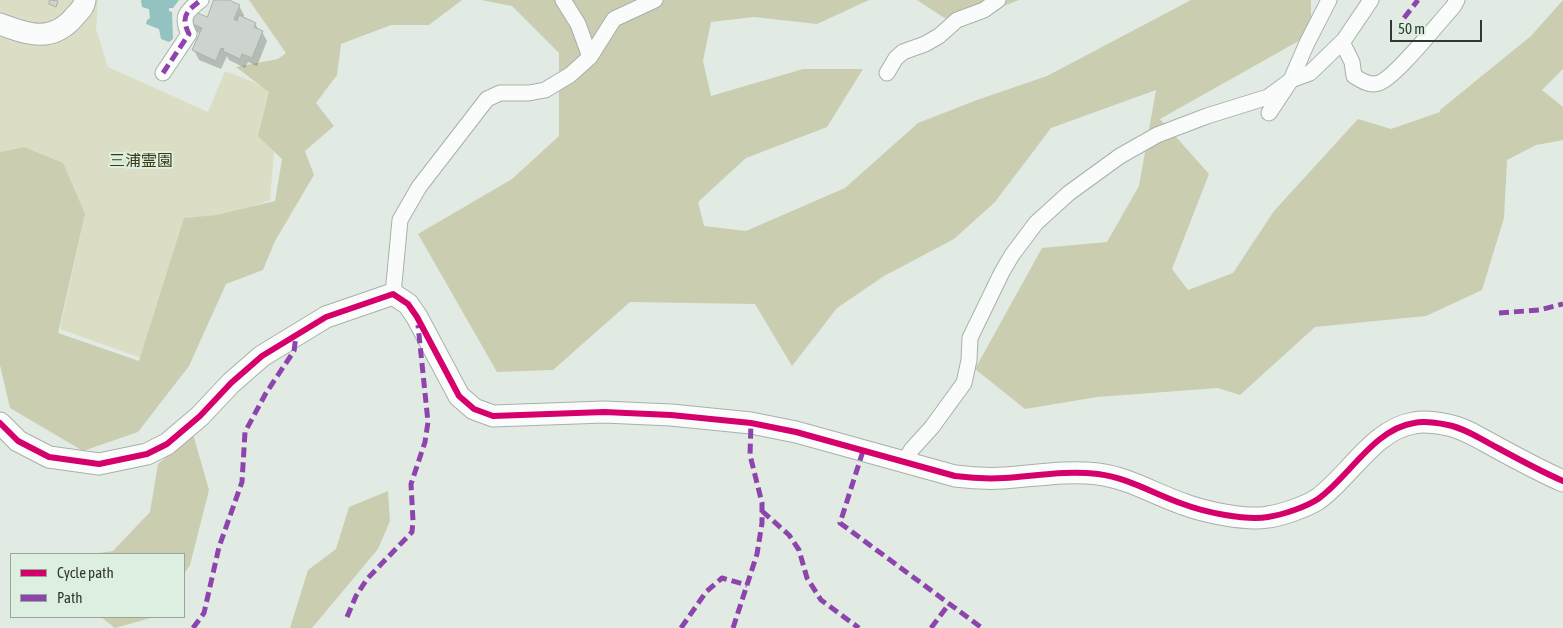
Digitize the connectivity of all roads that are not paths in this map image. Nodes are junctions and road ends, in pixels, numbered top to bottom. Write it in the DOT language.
graph roads {
  1 [pos="86,0"];
  2 [pos="201,0"];
  3 [pos="564,0"];
  4 [pos="655,0"];
  5 [pos="998,0"];
  6 [pos="1328,0"];
  7 [pos="1371,0"];
  8 [pos="1457,0"];
  9 [pos="0,24"];
  10 [pos="1342,42"];
  11 [pos="590,58"];
  12 [pos="887,72"];
  13 [pos="163,73"];
  14 [pos="1291,80"];
  15 [pos="1269,113"];
  16 [pos="393,294"];
  17 [pos="0,423"];
  18 [pos="904,462"];
  19 [pos="1563,481"];
  1 -- 9 [label="street"];
  2 -- 13 [label="street"];
  3 -- 11 [label="street"];
  4 -- 11 [label="street"];
  5 -- 12 [label="street"];
  6 -- 14 [label="street"];
  7 -- 10 [label="street"];
  8 -- 10 [label="street"];
  10 -- 14 [label="street"];
  11 -- 16 [label="street"];
  14 -- 15 [label="street"];
  14 -- 18 [label="street"];
  16 -- 17 [label="street"];
  16 -- 18 [label="street"];
  18 -- 19 [label="street"];
}
